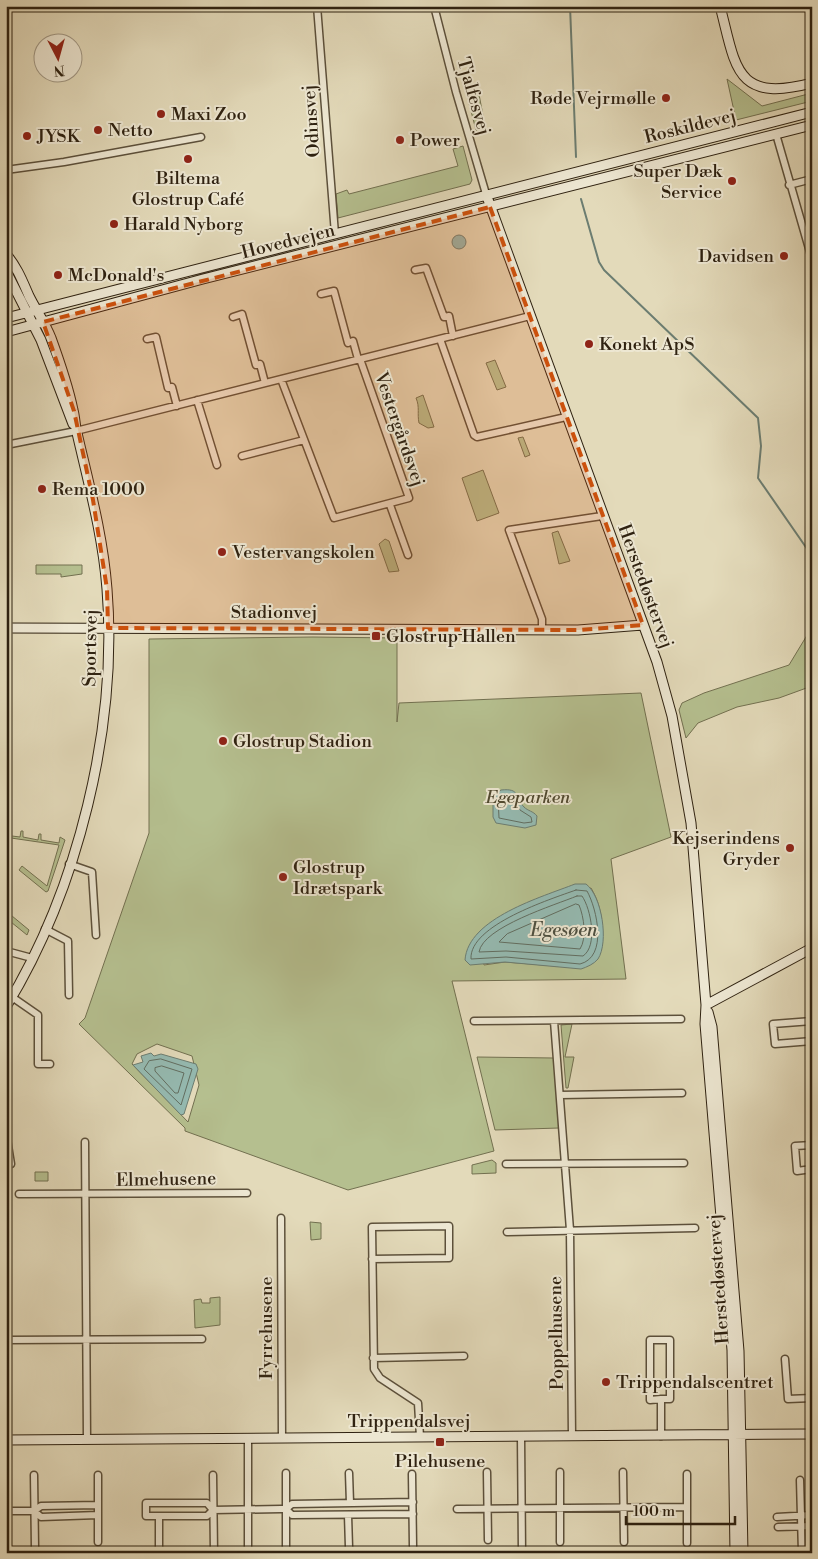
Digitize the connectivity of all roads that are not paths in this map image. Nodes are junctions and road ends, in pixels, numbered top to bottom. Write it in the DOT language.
graph roads {
  1 [pos="317,6"];
  2 [pos="434,6"];
  3 [pos="720,6"];
  4 [pos="812,83"];
  5 [pos="812,112"];
  6 [pos="812,124"];
  7 [pos="776,134"];
  8 [pos="201,137"];
  9 [pos="6,170"];
  10 [pos="577,172"];
  11 [pos="812,179"];
  12 [pos="578,184"];
  13 [pos="790,185"];
  14 [pos="486,194"];
  15 [pos="490,207"];
  16 [pos="335,234"];
  17 [pos="6,254"];
  18 [pos="812,259"];
  19 [pos="415,270"];
  20 [pos="6,271"];
  21 [pos="321,294"];
  22 [pos="36,310"];
  23 [pos="26,312"];
  24 [pos="530,316"];
  25 [pos="233,317"];
  26 [pos="6,318"];
  27 [pos="42,322"];
  28 [pos="33,325"];
  29 [pos="6,332"];
  30 [pos="454,336"];
  31 [pos="148,339"];
  32 [pos="440,339"];
  33 [pos="359,359"];
  34 [pos="281,379"];
  35 [pos="265,383"];
  36 [pos="197,400"];
  37 [pos="177,406"];
  38 [pos="566,417"];
  39 [pos="76,431"];
  40 [pos="304,440"];
  41 [pos="6,445"];
  42 [pos="242,456"];
  43 [pos="217,465"];
  44 [pos="390,505"];
  45 [pos="602,516"];
  46 [pos="408,555"];
  47 [pos="643,626"];
  48 [pos="6,628"];
  49 [pos="108,628"];
  50 [pos="542,629"];
  51 [pos="69,864"];
  52 [pos="45,930"];
  53 [pos="96,935"];
  54 [pos="812,948"];
  55 [pos="6,951"];
  56 [pos="32,958"];
  57 [pos="69,995"];
  58 [pos="12,998"];
  59 [pos="706,1005"];
  60 [pos="6,1008"];
  61 [pos="681,1019"];
  62 [pos="474,1021"];
  63 [pos="554,1021"];
  64 [pos="812,1021"];
  65 [pos="812,1041"];
  66 [pos="50,1064"];
  67 [pos="682,1093"];
  68 [pos="560,1095"];
  69 [pos="6,1132"];
  70 [pos="85,1142"];
  71 [pos="812,1145"];
  72 [pos="684,1163"];
  73 [pos="11,1164"];
  74 [pos="506,1164"];
  75 [pos="564,1165"];
  76 [pos="812,1169"];
  77 [pos="247,1193"];
  78 [pos="19,1194"];
  79 [pos="85,1194"];
  80 [pos="281,1218"];
  81 [pos="695,1228"];
  82 [pos="570,1230"];
  83 [pos="507,1232"];
  84 [pos="372,1259"];
  85 [pos="202,1339"];
  86 [pos="6,1340"];
  87 [pos="85,1340"];
  88 [pos="464,1356"];
  89 [pos="373,1358"];
  90 [pos="785,1359"];
  91 [pos="812,1398"];
  92 [pos="661,1400"];
  93 [pos="661,1431"];
  94 [pos="420,1432"];
  95 [pos="572,1433"];
  96 [pos="282,1434"];
  97 [pos="812,1434"];
  98 [pos="738,1435"];
  99 [pos="521,1437"];
  100 [pos="248,1438"];
  101 [pos="87,1439"];
  102 [pos="6,1440"];
  103 [pos="487,1472"];
  104 [pos="560,1472"];
  105 [pos="623,1472"];
  106 [pos="286,1473"];
  107 [pos="349,1473"];
  108 [pos="412,1474"];
  109 [pos="687,1474"];
  110 [pos="34,1475"];
  111 [pos="98,1475"];
  112 [pos="213,1475"];
  113 [pos="800,1480"];
  114 [pos="413,1502"];
  115 [pos="350,1503"];
  116 [pos="98,1505"];
  117 [pos="687,1507"];
  118 [pos="487,1508"];
  119 [pos="522,1508"];
  120 [pos="560,1508"];
  121 [pos="624,1508"];
  122 [pos="248,1509"];
  123 [pos="286,1509"];
  124 [pos="457,1509"];
  125 [pos="213,1510"];
  126 [pos="6,1511"];
  127 [pos="34,1511"];
  128 [pos="413,1514"];
  129 [pos="98,1515"];
  130 [pos="348,1515"];
  131 [pos="812,1515"];
  132 [pos="158,1516"];
  133 [pos="801,1516"];
  134 [pos="777,1517"];
  135 [pos="812,1526"];
  136 [pos="802,1527"];
  137 [pos="778,1528"];
  138 [pos="488,1540"];
  139 [pos="98,1542"];
  140 [pos="560,1542"];
  141 [pos="624,1542"];
  142 [pos="687,1543"];
  143 [pos="414,1546"];
  144 [pos="349,1547"];
  145 [pos="35,1548"];
  146 [pos="159,1553"];
  147 [pos="214,1553"];
  148 [pos="248,1553"];
  149 [pos="286,1553"];
  150 [pos="522,1553"];
  151 [pos="735,1553"];
  152 [pos="742,1553"];
  153 [pos="802,1553"];
  1 -- 16 [label="street, Odinsvej"];
  2 -- 14 [label="street, Tjalfesvej"];
  3 -- 4 [label="street"];
  5 -- 10 [label="street, Roskildevej"];
  6 -- 7 [label="street, Roskildevej"];
  7 -- 12 [label="street, Roskildevej"];
  7 -- 13 [label="street"];
  8 -- 9 [label="street"];
  10 -- 14 [label="street, Hovedvejen"];
  11 -- 13 [label="street"];
  12 -- 15 [label="street, Hovedvejen"];
  13 -- 18 [label="street"];
  14 -- 15 [label="street, Herstedøstervej"];
  14 -- 16 [label="street, Hovedvejen"];
  15 -- 24 [label="street, Herstedøstervej"];
  15 -- 27 [label="street, Hovedvejen"];
  16 -- 22 [label="street, Hovedvejen"];
  17 -- 22 [label="street, Sportsvej"];
  19 -- 30 [label="street"];
  20 -- 23 [label="street, Sportsvej"];
  21 -- 33 [label="street, Vestergårdsvej"];
  22 -- 23 [label="street, Hovedvejen"];
  22 -- 27 [label="street, Sportsvej"];
  23 -- 26 [label="street, Hovedvejen"];
  23 -- 28 [label="street, Sportsvej"];
  24 -- 30 [label="street, Vestergårdsvej"];
  24 -- 38 [label="street, Herstedøstervej"];
  25 -- 35 [label="street"];
  27 -- 28 [label="street, Hovedvejen"];
  27 -- 39 [label="street, Sportsvej"];
  28 -- 29 [label="street, Hovedvejen"];
  28 -- 39 [label="street, Sportsvej"];
  30 -- 32 [label="street, Vestergårdsvej"];
  31 -- 37 [label="street"];
  32 -- 33 [label="street, Vestergårdsvej"];
  32 -- 38 [label="street"];
  33 -- 34 [label="street, Vestergårdsvej"];
  33 -- 44 [label="street, Vestergårdsvej"];
  34 -- 35 [label="street, Vestergårdsvej"];
  34 -- 40 [label="street, Vestergårdsvej"];
  35 -- 36 [label="street, Vestergårdsvej"];
  36 -- 37 [label="street, Vestergårdsvej"];
  36 -- 43 [label="street"];
  37 -- 39 [label="street, Vestergårdsvej"];
  38 -- 45 [label="street, Herstedøstervej"];
  39 -- 41 [label="street, Vestergårdsvej"];
  39 -- 49 [label="street, Sportsvej"];
  40 -- 42 [label="street"];
  40 -- 44 [label="street, Vestergårdsvej"];
  44 -- 46 [label="street"];
  45 -- 47 [label="street, Herstedøstervej"];
  45 -- 50 [label="street"];
  47 -- 50 [label="street, Stadionvej"];
  47 -- 59 [label="street, Herstedøstervej"];
  48 -- 49 [label="street, Stadionvej"];
  49 -- 50 [label="street, Stadionvej"];
  49 -- 51 [label="street, Sportsvej"];
  51 -- 52 [label="street, Sportsvej"];
  51 -- 53 [label="street"];
  52 -- 56 [label="street, Sportsvej"];
  52 -- 57 [label="street"];
  54 -- 59 [label="street"];
  55 -- 56 [label="street"];
  56 -- 58 [label="street, Sportsvej"];
  58 -- 60 [label="street, Sportsvej"];
  58 -- 66 [label="street"];
  59 -- 98 [label="street, Herstedøstervej"];
  61 -- 63 [label="street"];
  62 -- 63 [label="street"];
  63 -- 68 [label="street, Poppelhusene"];
  64 -- 65 [label="street"];
  67 -- 68 [label="street"];
  68 -- 75 [label="street, Poppelhusene"];
  69 -- 73 [label="street"];
  70 -- 79 [label="street"];
  71 -- 76 [label="street"];
  72 -- 75 [label="street"];
  74 -- 75 [label="street"];
  75 -- 82 [label="street, Poppelhusene"];
  77 -- 79 [label="street, Elmehusene"];
  78 -- 79 [label="street, Elmehusene"];
  79 -- 87 [label="street"];
  80 -- 96 [label="street, Fyrrehusene"];
  81 -- 82 [label="street"];
  82 -- 83 [label="street"];
  82 -- 95 [label="street, Poppelhusene"];
  84 -- 84 [label="street"];
  84 -- 89 [label="street"];
  85 -- 87 [label="street"];
  86 -- 87 [label="street"];
  87 -- 101 [label="street"];
  88 -- 89 [label="street"];
  89 -- 94 [label="street"];
  90 -- 91 [label="street"];
  92 -- 92 [label="street"];
  92 -- 93 [label="street"];
  93 -- 95 [label="street, Trippendalsvej"];
  93 -- 98 [label="street, Trippendalsvej"];
  94 -- 96 [label="street, Trippendalsvej"];
  94 -- 99 [label="street, Trippendalsvej"];
  95 -- 99 [label="street, Trippendalsvej"];
  96 -- 100 [label="street, Trippendalsvej"];
  97 -- 98 [label="street, Trippendalsvej"];
  98 -- 151 [label="street, Herstedøstervej"];
  98 -- 152 [label="street, Herstedøstervej"];
  99 -- 119 [label="street"];
  100 -- 101 [label="street, Trippendalsvej"];
  100 -- 122 [label="street"];
  101 -- 102 [label="street, Trippendalsvej"];
  103 -- 118 [label="street"];
  104 -- 120 [label="street"];
  105 -- 121 [label="street"];
  106 -- 123 [label="street"];
  107 -- 115 [label="street"];
  108 -- 114 [label="street"];
  109 -- 117 [label="street"];
  110 -- 127 [label="street"];
  111 -- 116 [label="street"];
  112 -- 125 [label="street"];
  113 -- 133 [label="street"];
  114 -- 115 [label="street"];
  114 -- 128 [label="street"];
  115 -- 123 [label="street"];
  116 -- 127 [label="street"];
  116 -- 129 [label="street"];
  117 -- 121 [label="street"];
  117 -- 142 [label="street"];
  118 -- 119 [label="street"];
  118 -- 124 [label="street"];
  118 -- 138 [label="street"];
  119 -- 120 [label="street"];
  119 -- 150 [label="street"];
  120 -- 121 [label="street"];
  120 -- 140 [label="street"];
  121 -- 141 [label="street"];
  122 -- 123 [label="street"];
  122 -- 125 [label="street"];
  122 -- 148 [label="street"];
  123 -- 130 [label="street"];
  123 -- 149 [label="street"];
  125 -- 132 [label="street"];
  125 -- 132 [label="street"];
  125 -- 147 [label="street"];
  126 -- 127 [label="street"];
  127 -- 129 [label="street"];
  127 -- 145 [label="street"];
  128 -- 130 [label="street"];
  128 -- 143 [label="street"];
  129 -- 139 [label="street"];
  130 -- 144 [label="street"];
  131 -- 133 [label="street"];
  132 -- 146 [label="street"];
  133 -- 134 [label="street"];
  133 -- 136 [label="street"];
  135 -- 136 [label="street"];
  136 -- 137 [label="street"];
  136 -- 153 [label="street"];
}
